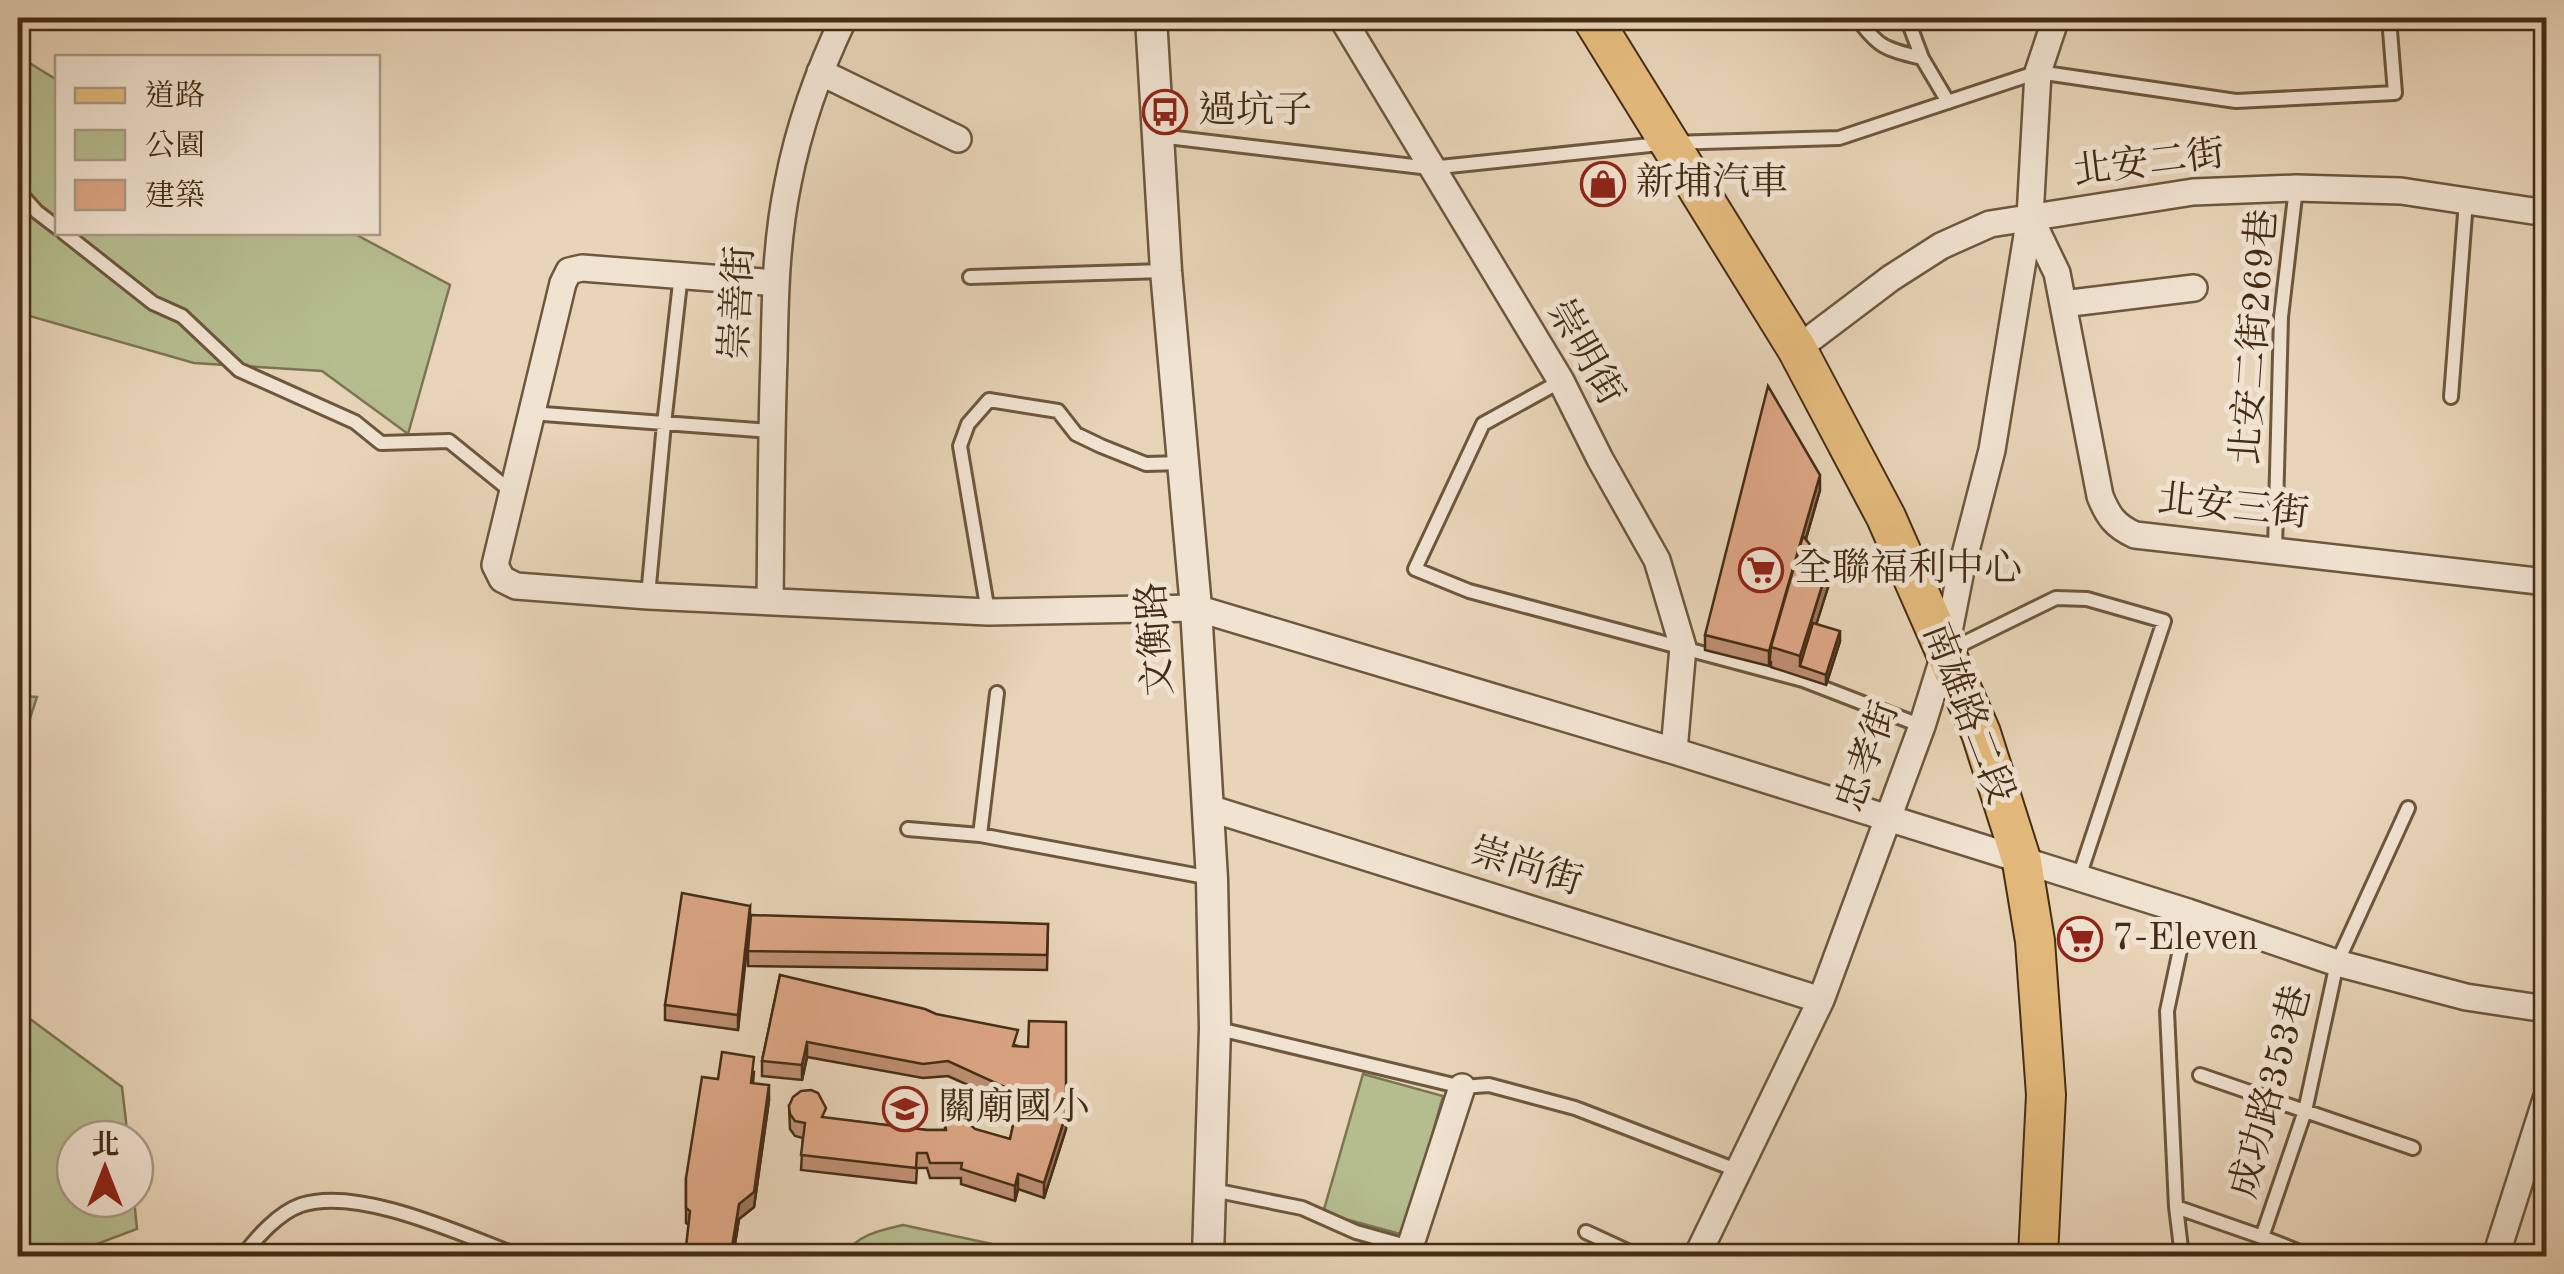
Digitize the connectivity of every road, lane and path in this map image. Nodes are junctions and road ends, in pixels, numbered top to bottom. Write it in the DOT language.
graph roads {
  1 [pos="844,18"];
  2 [pos="1151,18"];
  3 [pos="1342,18"];
  4 [pos="1592,18"];
  5 [pos="1857,18"];
  6 [pos="1907,18"];
  7 [pos="2056,18"];
  8 [pos="2389,18"];
  9 [pos="1922,58"];
  10 [pos="820,72"];
  11 [pos="2038,72"];
  12 [pos="1948,102"];
  13 [pos="1158,136"];
  14 [pos="958,139"];
  15 [pos="1669,142"];
  16 [pos="1430,168"];
  17 [pos="2296,188"];
  18 [pos="18,191"];
  19 [pos="2466,201"];
  20 [pos="2546,213"];
  21 [pos="2030,217"];
  22 [pos="55,226"];
  23 [pos="68,235"];
  24 [pos="1166,271"];
  25 [pos="681,274"];
  26 [pos="970,277"];
  27 [pos="776,283"];
  28 [pos="2194,288"];
  29 [pos="2063,304"];
  30 [pos="1797,349"];
  31 [pos="1560,381"];
  32 [pos="2451,397"];
  33 [pos="530,413"];
  34 [pos="664,424"];
  35 [pos="772,431"];
  36 [pos="1182,463"];
  37 [pos="512,492"];
  38 [pos="2274,549"];
  39 [pos="2546,582"];
  40 [pos="648,596"];
  41 [pos="770,602"];
  42 [pos="1196,608"];
  43 [pos="988,612"];
  44 [pos="1683,646"];
  45 [pos="1946,652"];
  46 [pos="997,693"];
  47 [pos="1922,726"];
  48 [pos="1674,752"];
  49 [pos="1209,808"];
  50 [pos="2408,808"];
  51 [pos="1887,818"];
  52 [pos="908,828"];
  53 [pos="980,835"];
  54 [pos="2022,862"];
  55 [pos="1212,878"];
  56 [pos="2078,880"];
  57 [pos="2188,912"];
  58 [pos="2337,963"];
  59 [pos="1821,1000"];
  60 [pos="2546,1008"];
  61 [pos="1215,1028"];
  62 [pos="2200,1074"];
  63 [pos="1462,1087"];
  64 [pos="2546,1099"];
  65 [pos="2305,1111"];
  66 [pos="2412,1148"];
  67 [pos="1739,1172"];
  68 [pos="1210,1190"];
  69 [pos="2176,1207"];
  70 [pos="1586,1232"];
  71 [pos="2262,1237"];
  72 [pos="1409,1252"];
  73 [pos="242,1256"];
  74 [pos="519,1256"];
  75 [pos="1208,1256"];
  76 [pos="1638,1256"];
  77 [pos="1697,1256"];
  78 [pos="2038,1256"];
  79 [pos="2182,1256"];
  80 [pos="2310,1256"];
  81 [pos="2496,1256"];
  1 -- 10 [label="street, 崇善街"];
  2 -- 13 [label="street, 文衡路"];
  3 -- 16 [label="street, 崇明街"];
  4 -- 15 [label="main road, 南雄路二段"];
  5 -- 9 [label="lane"];
  6 -- 9 [label="lane"];
  7 -- 11 [label="street, 忠孝街"];
  8 -- 11 [label="lane"];
  9 -- 12 [label="lane"];
  10 -- 14 [label="street"];
  10 -- 27 [label="street, 崇善街"];
  11 -- 12 [label="lane"];
  11 -- 21 [label="street, 忠孝街"];
  12 -- 15 [label="lane"];
  13 -- 16 [label="lane"];
  13 -- 24 [label="street, 文衡路"];
  15 -- 16 [label="lane"];
  15 -- 30 [label="main road, 南雄路二段"];
  16 -- 31 [label="street, 崇明街"];
  17 -- 19 [label="street, 北安二街"];
  17 -- 21 [label="street, 北安二街"];
  17 -- 38 [label="lane, 北安二街269巷"];
  18 -- 22 [label="lane"];
  19 -- 20 [label="street, 北安二街"];
  19 -- 32 [label="lane"];
  21 -- 29 [label="street, 北安三街"];
  21 -- 30 [label="street, 北安二街"];
  21 -- 45 [label="street, 忠孝街"];
  23 -- 37 [label="lane"];
  24 -- 26 [label="lane"];
  24 -- 36 [label="street, 文衡路"];
  25 -- 27 [label="street"];
  25 -- 33 [label="street"];
  25 -- 34 [label="lane"];
  27 -- 35 [label="street, 崇善街"];
  28 -- 29 [label="street"];
  29 -- 38 [label="street, 北安三街"];
  30 -- 45 [label="main road, 南雄路二段"];
  31 -- 44 [label="street, 崇明街"];
  31 -- 44 [label="lane"];
  33 -- 34 [label="lane"];
  33 -- 37 [label="street"];
  34 -- 35 [label="lane"];
  34 -- 40 [label="lane"];
  35 -- 41 [label="street, 崇善街"];
  36 -- 42 [label="street, 文衡路"];
  36 -- 43 [label="lane"];
  37 -- 40 [label="street"];
  38 -- 39 [label="street, 北安三街"];
  40 -- 41 [label="street"];
  41 -- 43 [label="street"];
  42 -- 43 [label="street"];
  42 -- 48 [label="street"];
  42 -- 49 [label="street, 文衡路"];
  44 -- 47 [label="lane"];
  44 -- 48 [label="street, 崇明街"];
  45 -- 47 [label="street, 忠孝街"];
  45 -- 54 [label="main road, 南雄路二段"];
  45 -- 56 [label="lane"];
  46 -- 53 [label="lane"];
  47 -- 51 [label="street, 忠孝街"];
  48 -- 51 [label="street"];
  49 -- 55 [label="street, 文衡路"];
  49 -- 59 [label="street, 崇尚街"];
  50 -- 58 [label="lane, 成功路353巷"];
  51 -- 54 [label="street"];
  51 -- 59 [label="street, 忠孝街"];
  52 -- 53 [label="lane"];
  53 -- 55 [label="lane"];
  54 -- 56 [label="street"];
  54 -- 78 [label="main road, 南雄路二段"];
  55 -- 61 [label="street, 文衡路"];
  56 -- 57 [label="street"];
  57 -- 58 [label="street"];
  57 -- 69 [label="lane"];
  58 -- 60 [label="street"];
  58 -- 65 [label="lane, 成功路353巷"];
  59 -- 67 [label="street, 忠孝街"];
  61 -- 63 [label="lane"];
  61 -- 68 [label="street, 文衡路"];
  62 -- 65 [label="lane"];
  63 -- 67 [label="lane"];
  63 -- 72 [label="street"];
  64 -- 81 [label="street"];
  65 -- 66 [label="lane"];
  65 -- 71 [label="lane, 成功路353巷"];
  67 -- 77 [label="street, 忠孝街"];
  68 -- 72 [label="lane"];
  68 -- 75 [label="street, 文衡路"];
  69 -- 71 [label="lane"];
  69 -- 79 [label="lane"];
  70 -- 76 [label="lane"];
  71 -- 80 [label="lane"];
  73 -- 74 [label="lane"];
}
